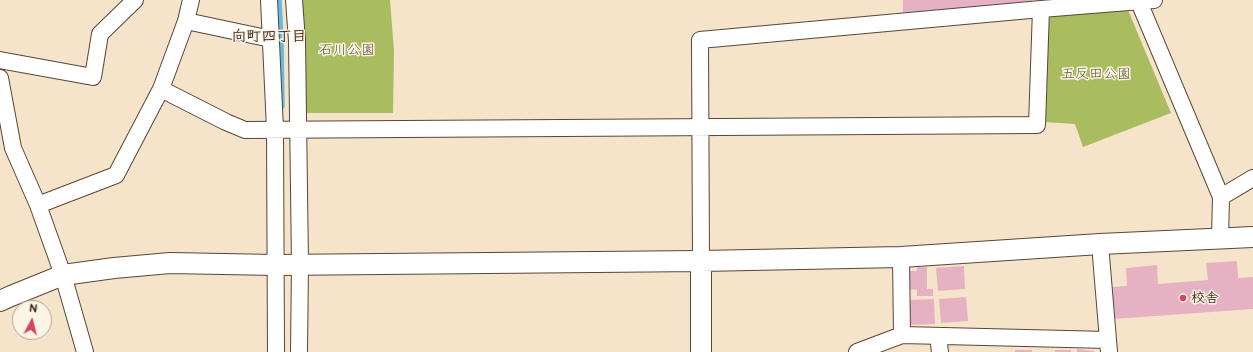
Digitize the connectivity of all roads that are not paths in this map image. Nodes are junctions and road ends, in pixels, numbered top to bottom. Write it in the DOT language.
graph roads {
  1 [pos="135,0"];
  2 [pos="192,0"];
  3 [pos="269,0"];
  4 [pos="294,0"];
  5 [pos="1146,1"];
  6 [pos="1041,9"];
  7 [pos="186,21"];
  8 [pos="271,39"];
  9 [pos="0,60"];
  10 [pos="0,78"];
  11 [pos="161,89"];
  12 [pos="701,127"];
  13 [pos="275,129"];
  14 [pos="298,130"];
  15 [pos="1253,178"];
  16 [pos="1221,197"];
  17 [pos="38,205"];
  18 [pos="1253,237"];
  19 [pos="1220,239"];
  20 [pos="1100,244"];
  21 [pos="901,257"];
  22 [pos="701,261"];
  23 [pos="300,264"];
  24 [pos="276,265"];
  25 [pos="64,275"];
  26 [pos="0,301"];
  27 [pos="902,335"];
  28 [pos="939,344"];
  29 [pos="1109,346"];
  30 [pos="85,352"];
  31 [pos="276,352"];
  32 [pos="299,352"];
  33 [pos="701,352"];
  34 [pos="857,352"];
  1 -- 9 [label="street"];
  2 -- 7 [label="street"];
  3 -- 8 [label="street"];
  4 -- 14 [label="street"];
  5 -- 6 [label="street"];
  5 -- 16 [label="street"];
  6 -- 12 [label="street"];
  6 -- 12 [label="street"];
  7 -- 8 [label="street"];
  7 -- 11 [label="street"];
  8 -- 13 [label="street"];
  10 -- 17 [label="street"];
  11 -- 13 [label="street"];
  11 -- 17 [label="street"];
  12 -- 14 [label="street"];
  12 -- 22 [label="street"];
  13 -- 14 [label="street"];
  13 -- 24 [label="street"];
  14 -- 23 [label="street"];
  15 -- 16 [label="street"];
  16 -- 19 [label="street"];
  17 -- 25 [label="street"];
  18 -- 19 [label="street"];
  19 -- 20 [label="street"];
  20 -- 21 [label="street"];
  20 -- 29 [label="street"];
  21 -- 22 [label="street"];
  21 -- 27 [label="street"];
  22 -- 23 [label="street"];
  22 -- 33 [label="street"];
  23 -- 24 [label="street"];
  23 -- 32 [label="street"];
  24 -- 25 [label="street"];
  24 -- 31 [label="street"];
  25 -- 26 [label="street"];
  25 -- 30 [label="street"];
  27 -- 28 [label="street"];
  27 -- 34 [label="street"];
  28 -- 29 [label="street"];
}
